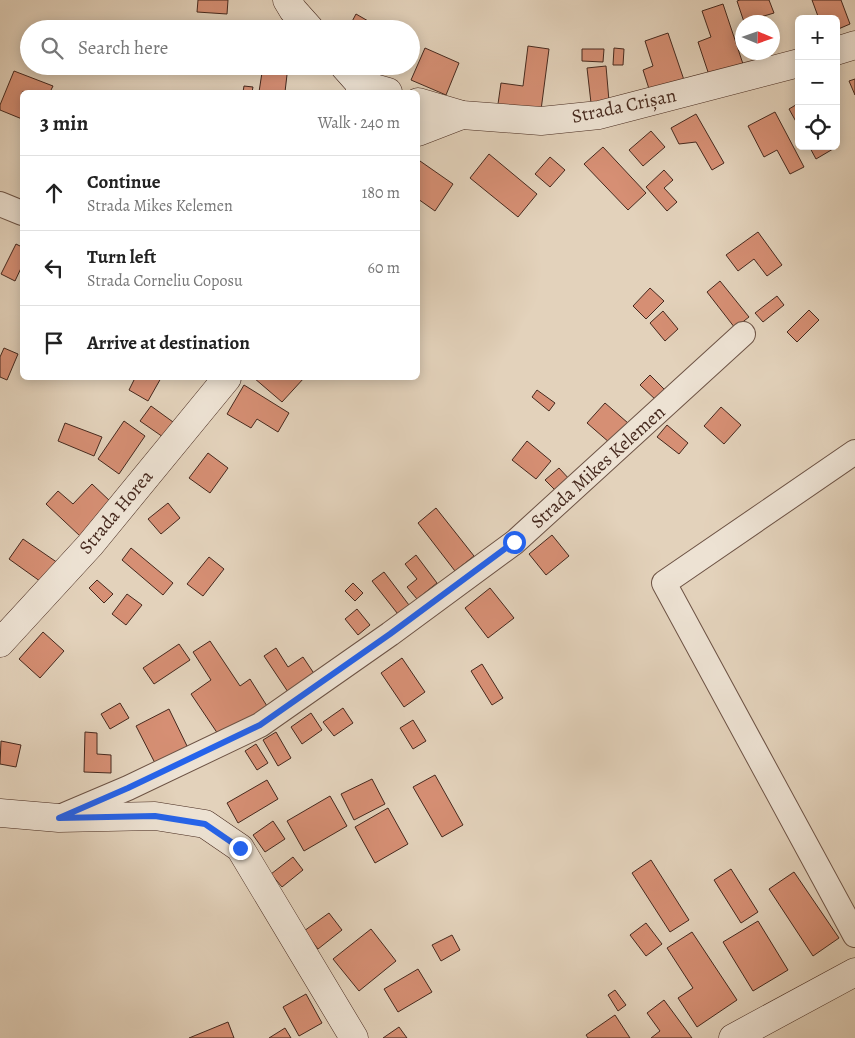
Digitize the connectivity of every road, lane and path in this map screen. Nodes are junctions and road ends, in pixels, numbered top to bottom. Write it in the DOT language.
graph roads {
  1 [pos="287,0"];
  2 [pos="302,20"];
  3 [pos="855,45"];
  4 [pos="840,50"];
  5 [pos="795,64"];
  6 [pos="355,81"];
  7 [pos="382,90"];
  8 [pos="420,103"];
  9 [pos="462,116"];
  10 [pos="420,131"];
  11 [pos="0,204"];
  12 [pos="20,212"];
  13 [pos="743,334"];
  14 [pos="225,380"];
  15 [pos="855,452"];
  16 [pos="0,643"];
  17 [pos="0,813"];
  18 [pos="59,818"];
  19 [pos="855,935"];
  20 [pos="855,972"];
  21 [pos="354,1038"];
  22 [pos="733,1038"];
  1 -- 2 [label="street"];
  3 -- 4 [label="street"];
  5 -- 9 [label="street, Strada Crișan"];
  6 -- 7 [label="street"];
  8 -- 9 [label="street, Strada Crișan"];
  9 -- 10 [label="street"];
  11 -- 12 [label="street"];
  13 -- 18 [label="street, Strada Mikes Kelemen"];
  14 -- 16 [label="street, Strada Horea"];
  15 -- 19 [label="street"];
  17 -- 18 [label="street"];
  18 -- 21 [label="street"];
  20 -- 22 [label="street"];
}
